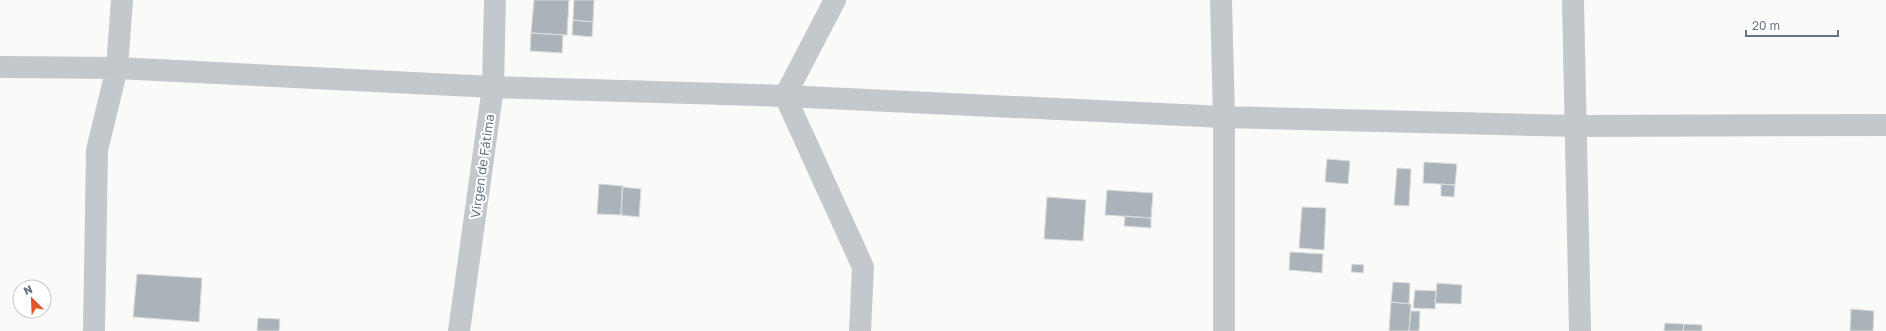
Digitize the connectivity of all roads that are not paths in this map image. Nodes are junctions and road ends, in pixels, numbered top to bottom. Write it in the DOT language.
graph roads {
  1 [pos="122,0"];
  2 [pos="495,0"];
  3 [pos="835,0"];
  4 [pos="1221,0"];
  5 [pos="1573,0"];
  6 [pos="0,67"];
  7 [pos="117,68"];
  8 [pos="493,87"];
  9 [pos="785,96"];
  10 [pos="1224,117"];
  11 [pos="1886,125"];
  12 [pos="1576,126"];
  13 [pos="94,331"];
  14 [pos="459,331"];
  15 [pos="860,331"];
  16 [pos="1224,331"];
  17 [pos="1580,331"];
  1 -- 7 [label="street"];
  2 -- 8 [label="street, Virgen de Fátima"];
  3 -- 9 [label="street"];
  4 -- 10 [label="street"];
  5 -- 12 [label="street"];
  6 -- 7 [label="street"];
  7 -- 8 [label="street"];
  7 -- 13 [label="street"];
  8 -- 9 [label="street"];
  8 -- 14 [label="street, Virgen de Fátima"];
  9 -- 10 [label="street"];
  9 -- 15 [label="street"];
  10 -- 12 [label="street"];
  10 -- 16 [label="street"];
  11 -- 12 [label="street"];
  12 -- 17 [label="street"];
}
